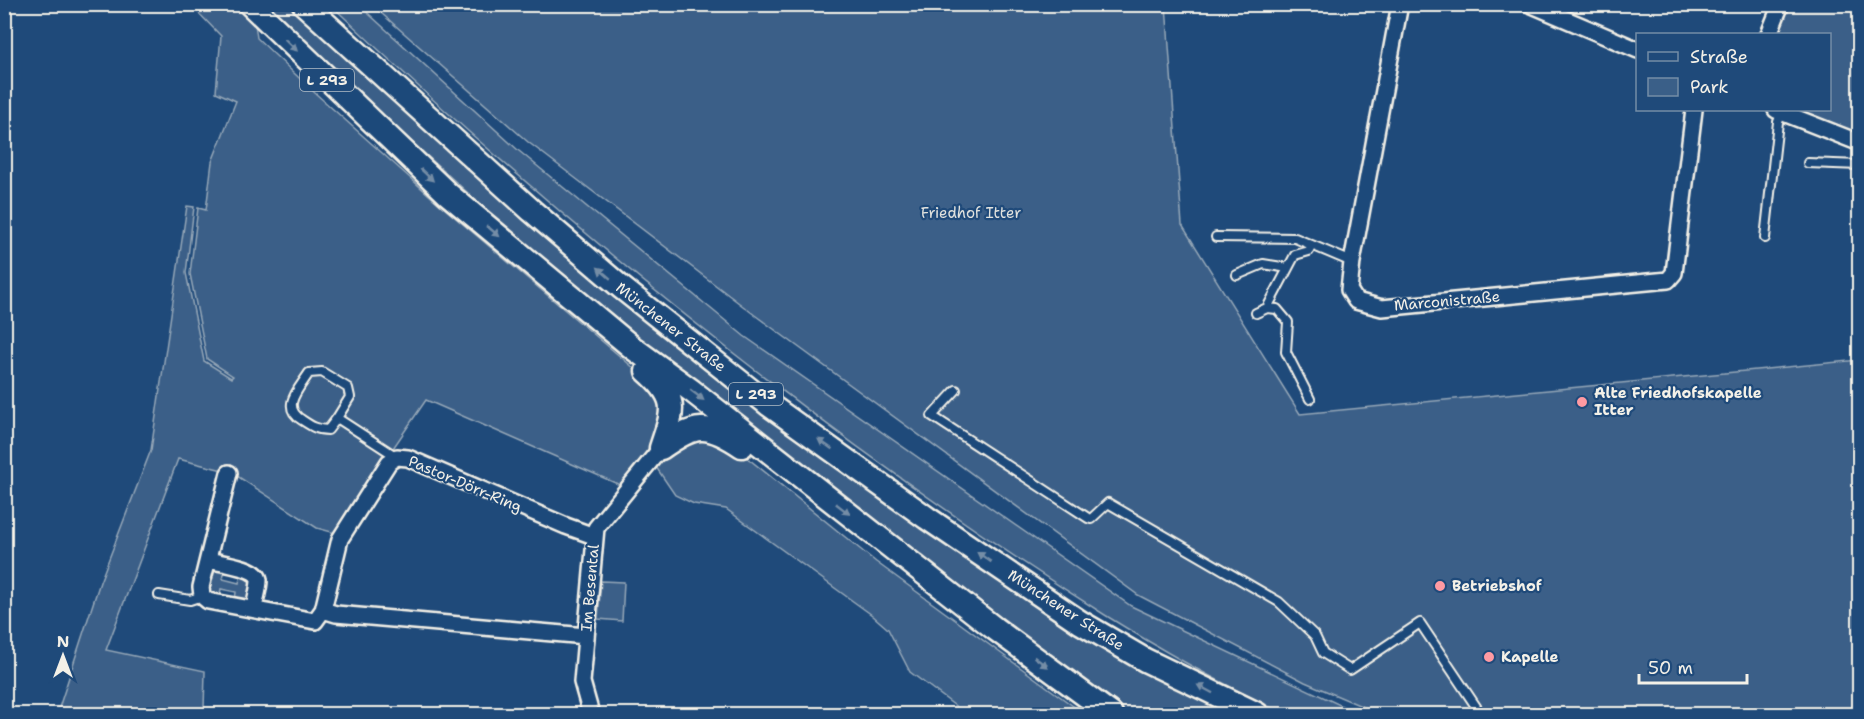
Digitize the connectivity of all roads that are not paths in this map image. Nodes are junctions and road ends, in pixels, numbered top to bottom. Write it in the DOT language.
graph roads {
  1 [pos="249,4"];
  2 [pos="304,4"];
  3 [pos="1400,4"];
  4 [pos="1530,4"];
  5 [pos="1781,4"];
  6 [pos="1769,33"];
  7 [pos="1636,49"];
  8 [pos="1694,111"];
  9 [pos="1779,111"];
  10 [pos="1860,143"];
  11 [pos="1808,163"];
  12 [pos="1860,165"];
  13 [pos="1216,237"];
  14 [pos="1766,238"];
  15 [pos="1312,245"];
  16 [pos="1352,262"];
  17 [pos="1288,268"];
  18 [pos="1237,275"];
  19 [pos="1267,308"];
  20 [pos="1256,313"];
  21 [pos="633,348"];
  22 [pos="956,390"];
  23 [pos="1310,399"];
  24 [pos="337,418"];
  25 [pos="661,448"];
  26 [pos="397,457"];
  27 [pos="780,460"];
  28 [pos="229,473"];
  29 [pos="594,536"];
  30 [pos="208,560"];
  31 [pos="159,594"];
  32 [pos="202,596"];
  33 [pos="254,609"];
  34 [pos="323,610"];
  35 [pos="586,636"];
  36 [pos="591,714"];
  37 [pos="1111,714"];
  38 [pos="1257,714"];
  39 [pos="1481,714"];
  1 -- 21 [label="main road, L 293, one-way"];
  38 -- 2 [label="main road, Münchener Straße / L 293, one-way"];
  3 -- 16 [label="street, Marconistraße"];
  4 -- 7 [label="street"];
  5 -- 6 [label="street"];
  8 -- 16 [label="street, Marconistraße"];
  9 -- 10 [label="street"];
  9 -- 14 [label="lane"];
  11 -- 12 [label="lane"];
  13 -- 15 [label="lane"];
  15 -- 16 [label="lane"];
  15 -- 17 [label="lane"];
  17 -- 18 [label="lane"];
  17 -- 19 [label="lane"];
  19 -- 20 [label="lane"];
  19 -- 23 [label="lane"];
  21 -- 25 [label="main road"];
  21 -- 27 [label="main road, L 293, one-way"];
  22 -- 39 [label="lane"];
  24 -- 24 [label="lane"];
  24 -- 26 [label="lane"];
  25 -- 27 [label="main road"];
  25 -- 29 [label="street, Im Besental"];
  26 -- 29 [label="street, Pastor-Dörr-Ring"];
  26 -- 34 [label="street, Pastor-Dörr-Ring"];
  27 -- 37 [label="main road, L 293, one-way"];
  28 -- 30 [label="street"];
  29 -- 35 [label="street, Im Besental"];
  30 -- 32 [label="street"];
  30 -- 33 [label="street"];
  31 -- 32 [label="lane"];
  32 -- 33 [label="street"];
  33 -- 34 [label="street"];
  34 -- 35 [label="street"];
  35 -- 36 [label="street, Im Besental"];
}
